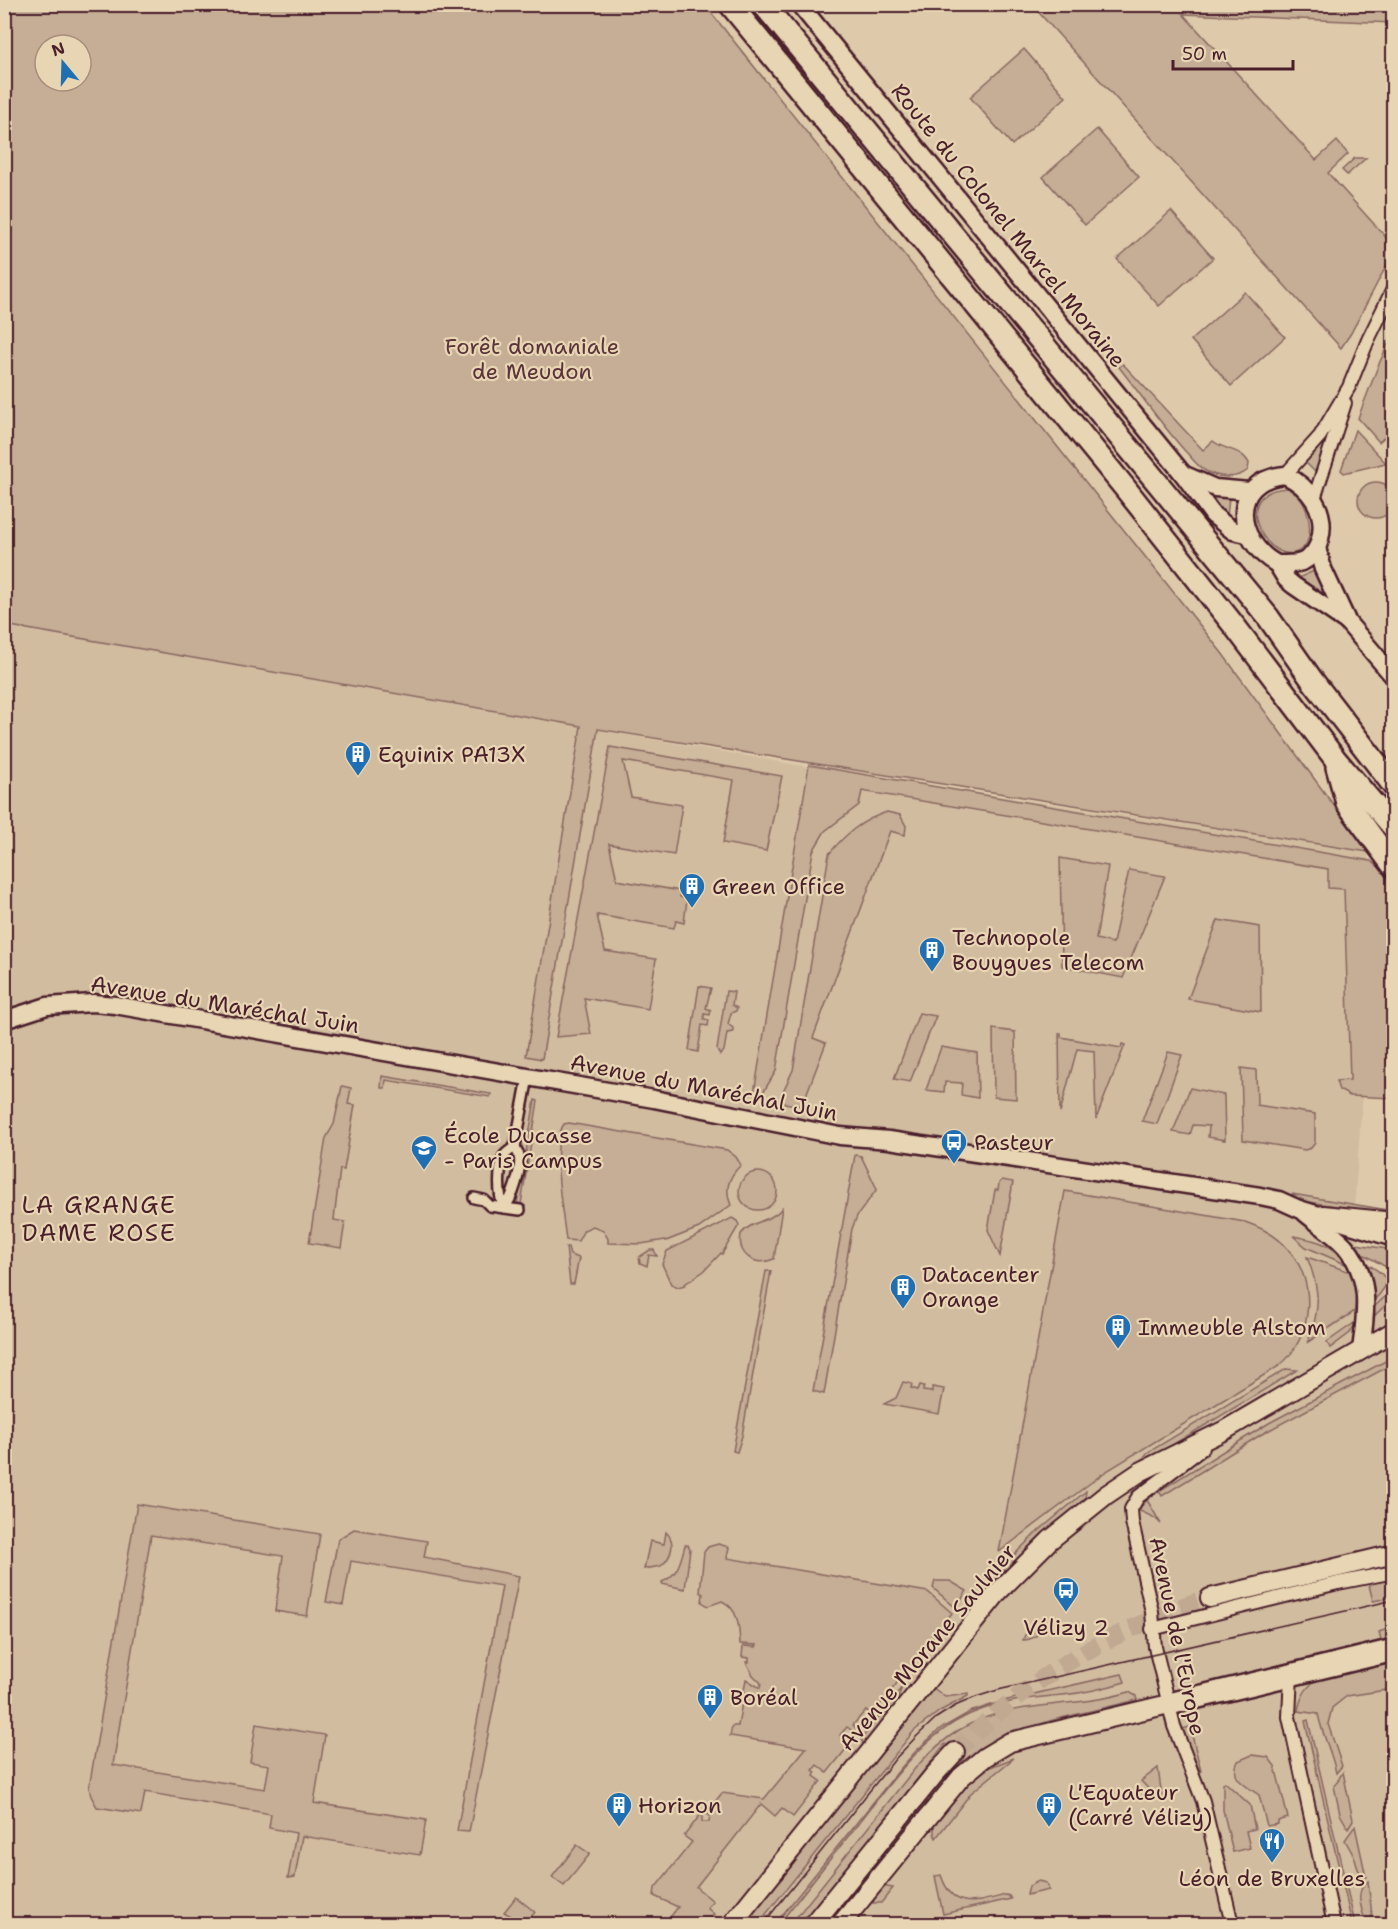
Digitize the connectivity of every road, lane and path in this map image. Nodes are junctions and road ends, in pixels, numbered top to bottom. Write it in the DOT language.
graph roads {
  1 [pos="730,4"];
  2 [pos="764,4"];
  3 [pos="799,4"];
  4 [pos="1394,287"];
  5 [pos="1349,387"];
  6 [pos="1184,474"];
  7 [pos="1285,475"];
  8 [pos="1249,491"];
  9 [pos="1314,499"];
  10 [pos="1247,534"];
  11 [pos="1317,548"];
  12 [pos="1276,564"];
  13 [pos="1348,623"];
  14 [pos="1394,677"];
  15 [pos="1336,760"];
  16 [pos="1394,786"];
  17 [pos="1394,828"];
  18 [pos="1394,867"];
  19 [pos="4,1020"];
  20 [pos="528,1077"];
  21 [pos="515,1147"];
  22 [pos="474,1198"];
  23 [pos="504,1208"];
  24 [pos="1299,1209"];
  25 [pos="520,1210"];
  26 [pos="1323,1215"];
  27 [pos="1394,1222"];
  28 [pos="1394,1238"];
  29 [pos="1391,1330"];
  30 [pos="1361,1350"];
  31 [pos="1226,1431"];
  32 [pos="1394,1554"];
  33 [pos="1394,1572"];
  34 [pos="1210,1598"];
  35 [pos="1152,1629"];
  36 [pos="1394,1650"];
  37 [pos="1291,1674"];
  38 [pos="1169,1704"];
  39 [pos="955,1752"];
  40 [pos="732,1924"];
  41 [pos="813,1924"];
  42 [pos="841,1924"];
  43 [pos="1232,1924"];
  44 [pos="1334,1924"];
  1 -- 15 [label="highway"];
  2 -- 16 [label="highway"];
  3 -- 6 [label="street, Route du Colonel Marcel Moraine"];
  4 -- 5 [label="street"];
  5 -- 7 [label="street"];
  5 -- 9 [label="street"];
  6 -- 8 [label="street, Route du Colonel Marcel Moraine"];
  6 -- 10 [label="street, Route du Colonel Marcel Moraine"];
  7 -- 8 [label="street"];
  7 -- 9 [label="street"];
  8 -- 10 [label="street"];
  9 -- 11 [label="street"];
  10 -- 12 [label="street"];
  11 -- 12 [label="street"];
  11 -- 13 [label="street"];
  12 -- 13 [label="street"];
  13 -- 14 [label="street"];
  15 -- 17 [label="highway"];
  15 -- 18 [label="highway"];
  19 -- 20 [label="street, Avenue du Maréchal Juin"];
  20 -- 21 [label="street"];
  20 -- 24 [label="street, Avenue du Maréchal Juin"];
  21 -- 23 [label="street"];
  21 -- 23 [label="street"];
  22 -- 23 [label="street"];
  23 -- 25 [label="street"];
  24 -- 26 [label="street, Avenue du Maréchal Juin"];
  24 -- 30 [label="street"];
  26 -- 27 [label="main road"];
  26 -- 28 [label="street, Avenue du Maréchal Juin"];
  29 -- 30 [label="main road, Avenue Morane Saulnier"];
  30 -- 31 [label="main road, Avenue Morane Saulnier"];
  31 -- 35 [label="street, Avenue de l'Europe"];
  31 -- 40 [label="main road, Avenue Morane Saulnier"];
  32 -- 34 [label="main road"];
  33 -- 35 [label="street"];
  35 -- 38 [label="street, Avenue de l'Europe"];
  36 -- 37 [label="highway"];
  37 -- 38 [label="highway"];
  37 -- 44 [label="street"];
  38 -- 42 [label="main road"];
  38 -- 43 [label="street, Avenue de l'Europe"];
  39 -- 41 [label="main road"];
}
